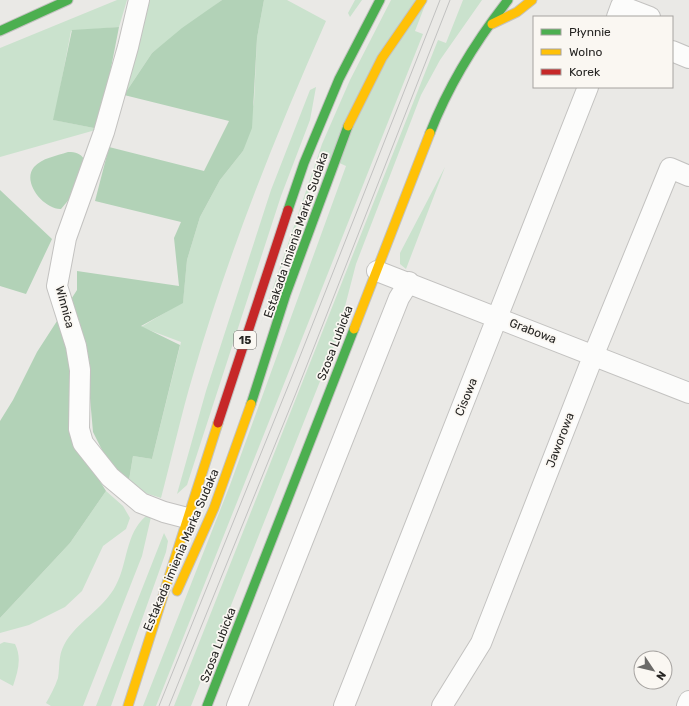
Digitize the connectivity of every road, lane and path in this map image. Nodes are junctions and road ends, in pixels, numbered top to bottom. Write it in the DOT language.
graph roads {
  1 [pos="68,0"];
  2 [pos="139,0"];
  3 [pos="380,0"];
  4 [pos="422,0"];
  5 [pos="508,0"];
  6 [pos="532,0"];
  7 [pos="619,12"];
  8 [pos="644,16"];
  9 [pos="487,26"];
  10 [pos="0,31"];
  11 [pos="673,51"];
  12 [pos="689,58"];
  13 [pos="588,88"];
  14 [pos="689,176"];
  15 [pos="376,271"];
  16 [pos="409,282"];
  17 [pos="498,318"];
  18 [pos="594,354"];
  19 [pos="689,393"];
  20 [pos="187,518"];
  21 [pos="134,689"];
  22 [pos="689,701"];
  23 [pos="128,706"];
  24 [pos="207,706"];
  25 [pos="237,706"];
  26 [pos="344,706"];
  27 [pos="442,706"];
  28 [pos="687,706"];
  1 -- 10 [label="main road"];
  2 -- 20 [label="street, Winnica"];
  3 -- 20 [label="main road, 15"];
  4 -- 21 [label="main road, Estakada imienia Marka Sudaka"];
  5 -- 9 [label="main road, Szosa Lubicka"];
  6 -- 9 [label="main road"];
  7 -- 8 [label="street"];
  9 -- 15 [label="main road, Szosa Lubicka"];
  11 -- 12 [label="street"];
  13 -- 17 [label="street, Cisowa"];
  14 -- 18 [label="street, Jaworowa"];
  15 -- 16 [label="street, Grabowa"];
  15 -- 24 [label="main road, Szosa Lubicka"];
  16 -- 17 [label="street, Grabowa"];
  16 -- 25 [label="street"];
  17 -- 18 [label="street, Grabowa"];
  17 -- 26 [label="street, Cisowa"];
  18 -- 19 [label="street, Grabowa"];
  18 -- 27 [label="street, Jaworowa"];
  20 -- 21 [label="main road, 15"];
  21 -- 23 [label="main road, 15"];
  22 -- 28 [label="street"];
}
